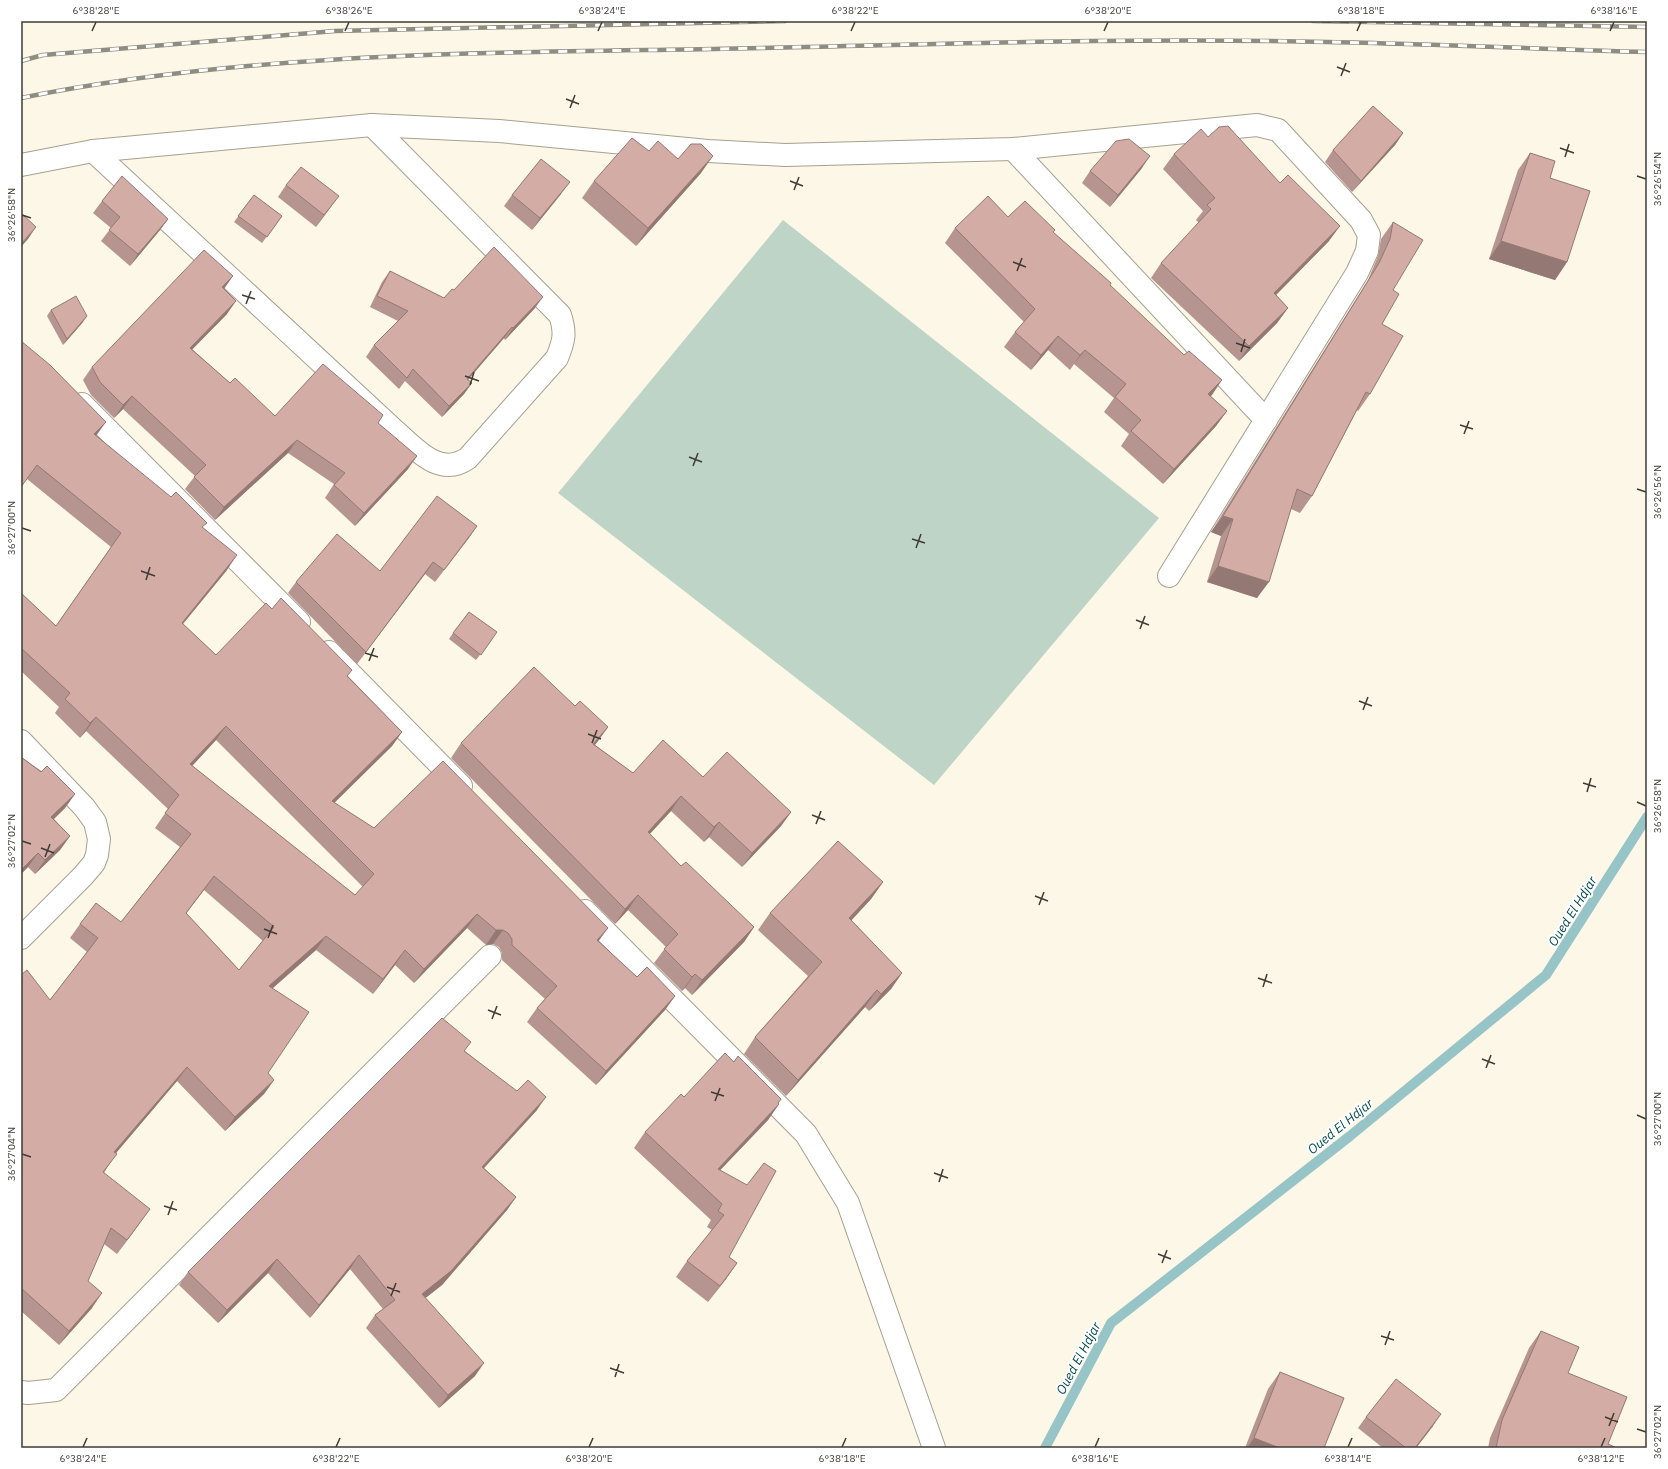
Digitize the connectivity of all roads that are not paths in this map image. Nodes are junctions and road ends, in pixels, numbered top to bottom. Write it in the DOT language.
graph roads {
  1 [pos="372,125"];
  2 [pos="1013,150"];
  3 [pos="93,151"];
  4 [pos="21,165"];
  5 [pos="66,387"];
  6 [pos="1266,420"];
  7 [pos="1169,576"];
  8 [pos="21,741"];
  9 [pos="475,800"];
  10 [pos="570,896"];
  11 [pos="21,938"];
  12 [pos="490,956"];
  13 [pos="21,1392"];
  14 [pos="934,1448"];
  1 -- 2 [label="street"];
  1 -- 3 [label="street"];
  1 -- 3 [label="street"];
  2 -- 6 [label="street"];
  2 -- 6 [label="street"];
  3 -- 4 [label="street"];
  5 -- 9 [label="street"];
  6 -- 7 [label="street"];
  8 -- 11 [label="street"];
  10 -- 14 [label="street"];
  12 -- 13 [label="street"];
}
